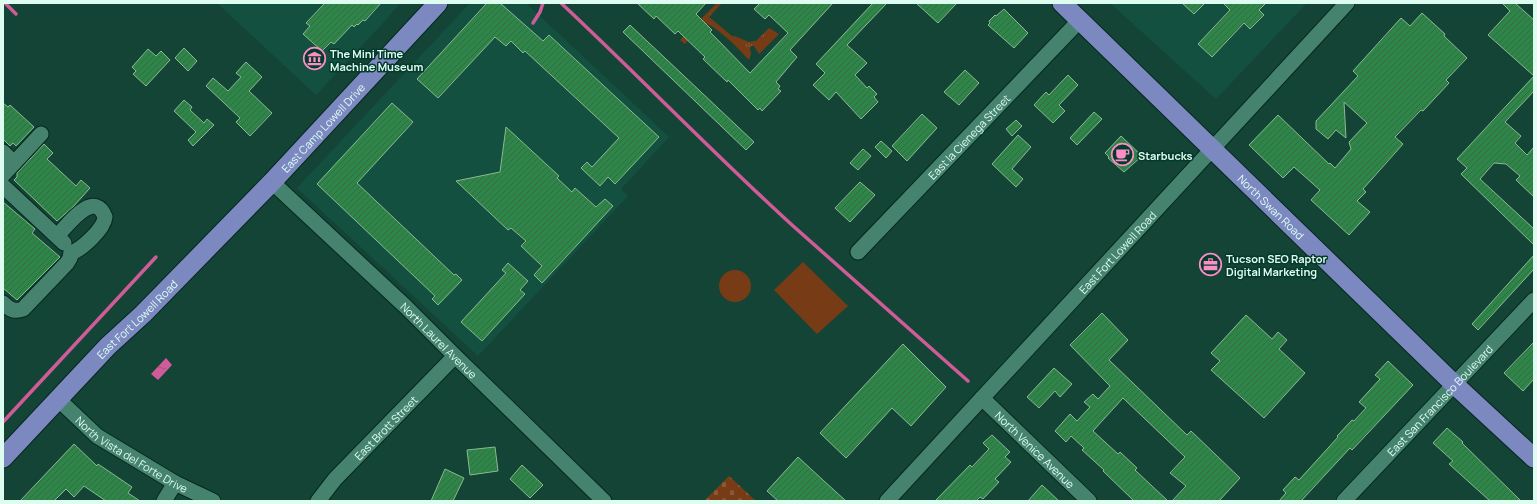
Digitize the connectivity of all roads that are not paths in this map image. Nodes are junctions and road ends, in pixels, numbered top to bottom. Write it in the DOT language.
graph roads {
  1 [pos="438,3"];
  2 [pos="1062,3"];
  3 [pos="1347,3"];
  4 [pos="1080,20"];
  5 [pos="41,134"];
  6 [pos="1213,149"];
  7 [pos="3,152"];
  8 [pos="14,163"];
  9 [pos="3,175"];
  10 [pos="272,182"];
  11 [pos="3,186"];
  12 [pos="57,236"];
  13 [pos="858,252"];
  14 [pos="71,253"];
  15 [pos="1534,300"];
  16 [pos="3,303"];
  17 [pos="455,356"];
  18 [pos="1455,385"];
  19 [pos="982,398"];
  20 [pos="58,399"];
  21 [pos="3,458"];
  22 [pos="1534,458"];
  23 [pos="175,483"];
  24 [pos="164,501"];
  25 [pos="212,501"];
  26 [pos="318,501"];
  27 [pos="604,501"];
  28 [pos="887,501"];
  29 [pos="1089,501"];
  30 [pos="1344,501"];
  1 -- 10 [label="main road, East Camp Lowell Drive"];
  2 -- 4 [label="main road, North Swan Road"];
  3 -- 6 [label="street, East Fort Lowell Road"];
  4 -- 6 [label="main road, North Swan Road"];
  4 -- 13 [label="street, East la Cienega Street"];
  5 -- 8 [label="street"];
  6 -- 18 [label="main road, North Swan Road"];
  6 -- 19 [label="street, East Fort Lowell Road"];
  7 -- 8 [label="street"];
  8 -- 9 [label="street"];
  10 -- 17 [label="street, North Laurel Avenue"];
  10 -- 20 [label="main road, East Fort Lowell Road"];
  11 -- 12 [label="street"];
  12 -- 14 [label="street"];
  12 -- 14 [label="street"];
  14 -- 16 [label="street"];
  15 -- 18 [label="street, East San Francisco Boulevard"];
  17 -- 26 [label="street, East Brott Street"];
  17 -- 27 [label="street, North Laurel Avenue"];
  18 -- 22 [label="main road, North Swan Road"];
  18 -- 30 [label="street, East San Francisco Boulevard"];
  19 -- 28 [label="street, East Fort Lowell Road"];
  19 -- 29 [label="street, North Venice Avenue"];
  20 -- 21 [label="main road, East Fort Lowell Road"];
  20 -- 23 [label="street, North Vista del Forte Drive"];
  23 -- 24 [label="street"];
  23 -- 25 [label="street, North Vista del Forte Drive"];
}
